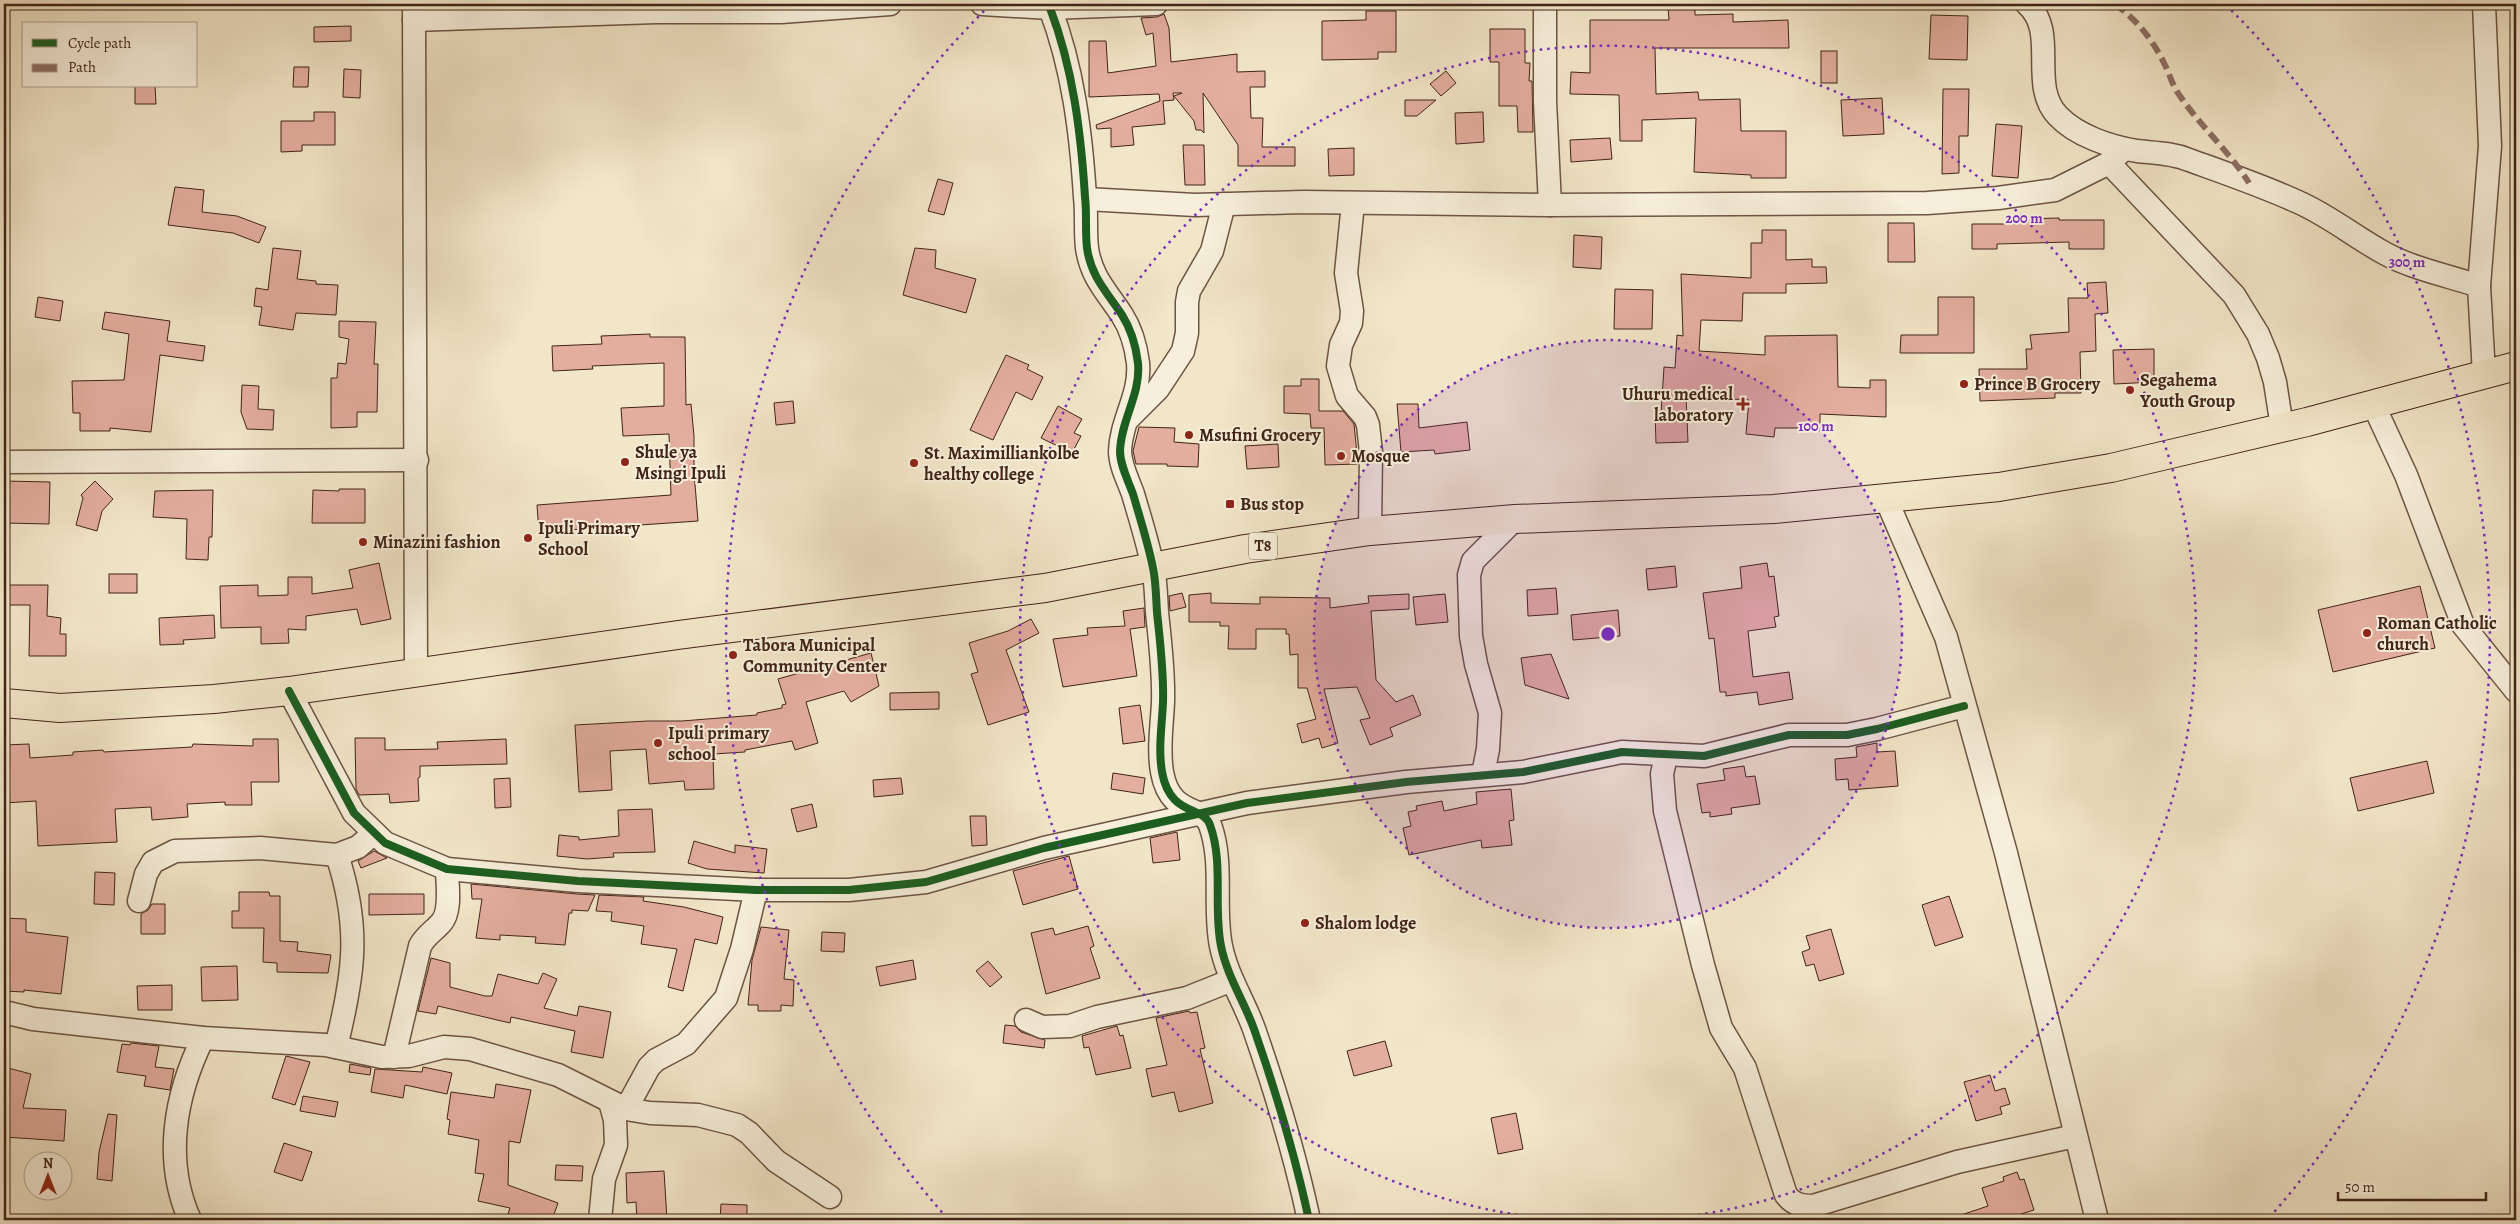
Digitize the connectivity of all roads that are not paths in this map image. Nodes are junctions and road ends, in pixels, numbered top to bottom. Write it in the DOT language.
graph roads {
  1 [pos="890,4"];
  2 [pos="982,4"];
  3 [pos="1156,4"];
  4 [pos="1545,4"];
  5 [pos="2027,4"];
  6 [pos="2484,4"];
  7 [pos="1050,8"];
  8 [pos="414,12"];
  9 [pos="2116,156"];
  10 [pos="1086,199"];
  11 [pos="1353,203"];
  12 [pos="1224,204"];
  13 [pos="1550,205"];
  14 [pos="2479,286"];
  15 [pos="2516,366"];
  16 [pos="2484,374"];
  17 [pos="2374,406"];
  18 [pos="1125,422"];
  19 [pos="2282,428"];
  20 [pos="417,460"];
  21 [pos="4,462"];
  22 [pos="1886,499"];
  23 [pos="1515,520"];
  24 [pos="1370,531"];
  25 [pos="1153,567"];
  26 [pos="416,674"];
  27 [pos="290,691"];
  28 [pos="2516,691"];
  29 [pos="4,703"];
  30 [pos="1964,706"];
  31 [pos="1666,756"];
  32 [pos="1483,774"];
  33 [pos="1199,814"];
  34 [pos="374,833"];
  35 [pos="337,855"];
  36 [pos="447,869"];
  37 [pos="756,890"];
  38 [pos="139,901"];
  39 [pos="1232,980"];
  40 [pos="4,1012"];
  41 [pos="1026,1020"];
  42 [pos="203,1038"];
  43 [pos="336,1047"];
  44 [pos="394,1057"];
  45 [pos="618,1106"];
  46 [pos="2075,1136"];
  47 [pos="830,1197"];
  48 [pos="190,1220"];
  49 [pos="600,1220"];
  50 [pos="1309,1220"];
  51 [pos="2097,1220"];
  1 -- 8 [label="street"];
  2 -- 7 [label="street"];
  3 -- 7 [label="street"];
  4 -- 13 [label="street"];
  5 -- 9 [label="street"];
  6 -- 14 [label="street"];
  7 -- 10 [label="street"];
  8 -- 20 [label="street"];
  9 -- 13 [label="street"];
  9 -- 14 [label="street"];
  9 -- 19 [label="street"];
  10 -- 12 [label="street"];
  10 -- 18 [label="street"];
  11 -- 12 [label="street"];
  11 -- 13 [label="street"];
  11 -- 24 [label="street"];
  12 -- 18 [label="street"];
  14 -- 16 [label="street"];
  15 -- 16 [label="highway, T8"];
  16 -- 17 [label="highway, T8"];
  17 -- 19 [label="highway, T8"];
  17 -- 28 [label="street"];
  18 -- 25 [label="street"];
  19 -- 22 [label="highway, T8"];
  20 -- 21 [label="street"];
  20 -- 26 [label="street"];
  22 -- 23 [label="highway, T8"];
  22 -- 30 [label="street"];
  23 -- 24 [label="highway, T8"];
  23 -- 32 [label="street"];
  24 -- 25 [label="highway, T8"];
  25 -- 26 [label="highway, T8"];
  25 -- 33 [label="street"];
  26 -- 27 [label="highway, T8"];
  27 -- 29 [label="highway, T8"];
  27 -- 34 [label="street"];
  30 -- 31 [label="street"];
  30 -- 46 [label="street"];
  31 -- 32 [label="street"];
  31 -- 46 [label="street"];
  32 -- 33 [label="street"];
  33 -- 37 [label="street"];
  33 -- 39 [label="street"];
  34 -- 35 [label="street"];
  34 -- 36 [label="street"];
  35 -- 38 [label="street"];
  35 -- 43 [label="street"];
  36 -- 37 [label="street"];
  36 -- 44 [label="street"];
  37 -- 45 [label="street"];
  39 -- 41 [label="street"];
  39 -- 50 [label="street"];
  40 -- 42 [label="street"];
  42 -- 43 [label="street"];
  42 -- 48 [label="street"];
  43 -- 44 [label="street"];
  44 -- 45 [label="street"];
  45 -- 47 [label="street"];
  45 -- 49 [label="street"];
  46 -- 51 [label="street"];
}
